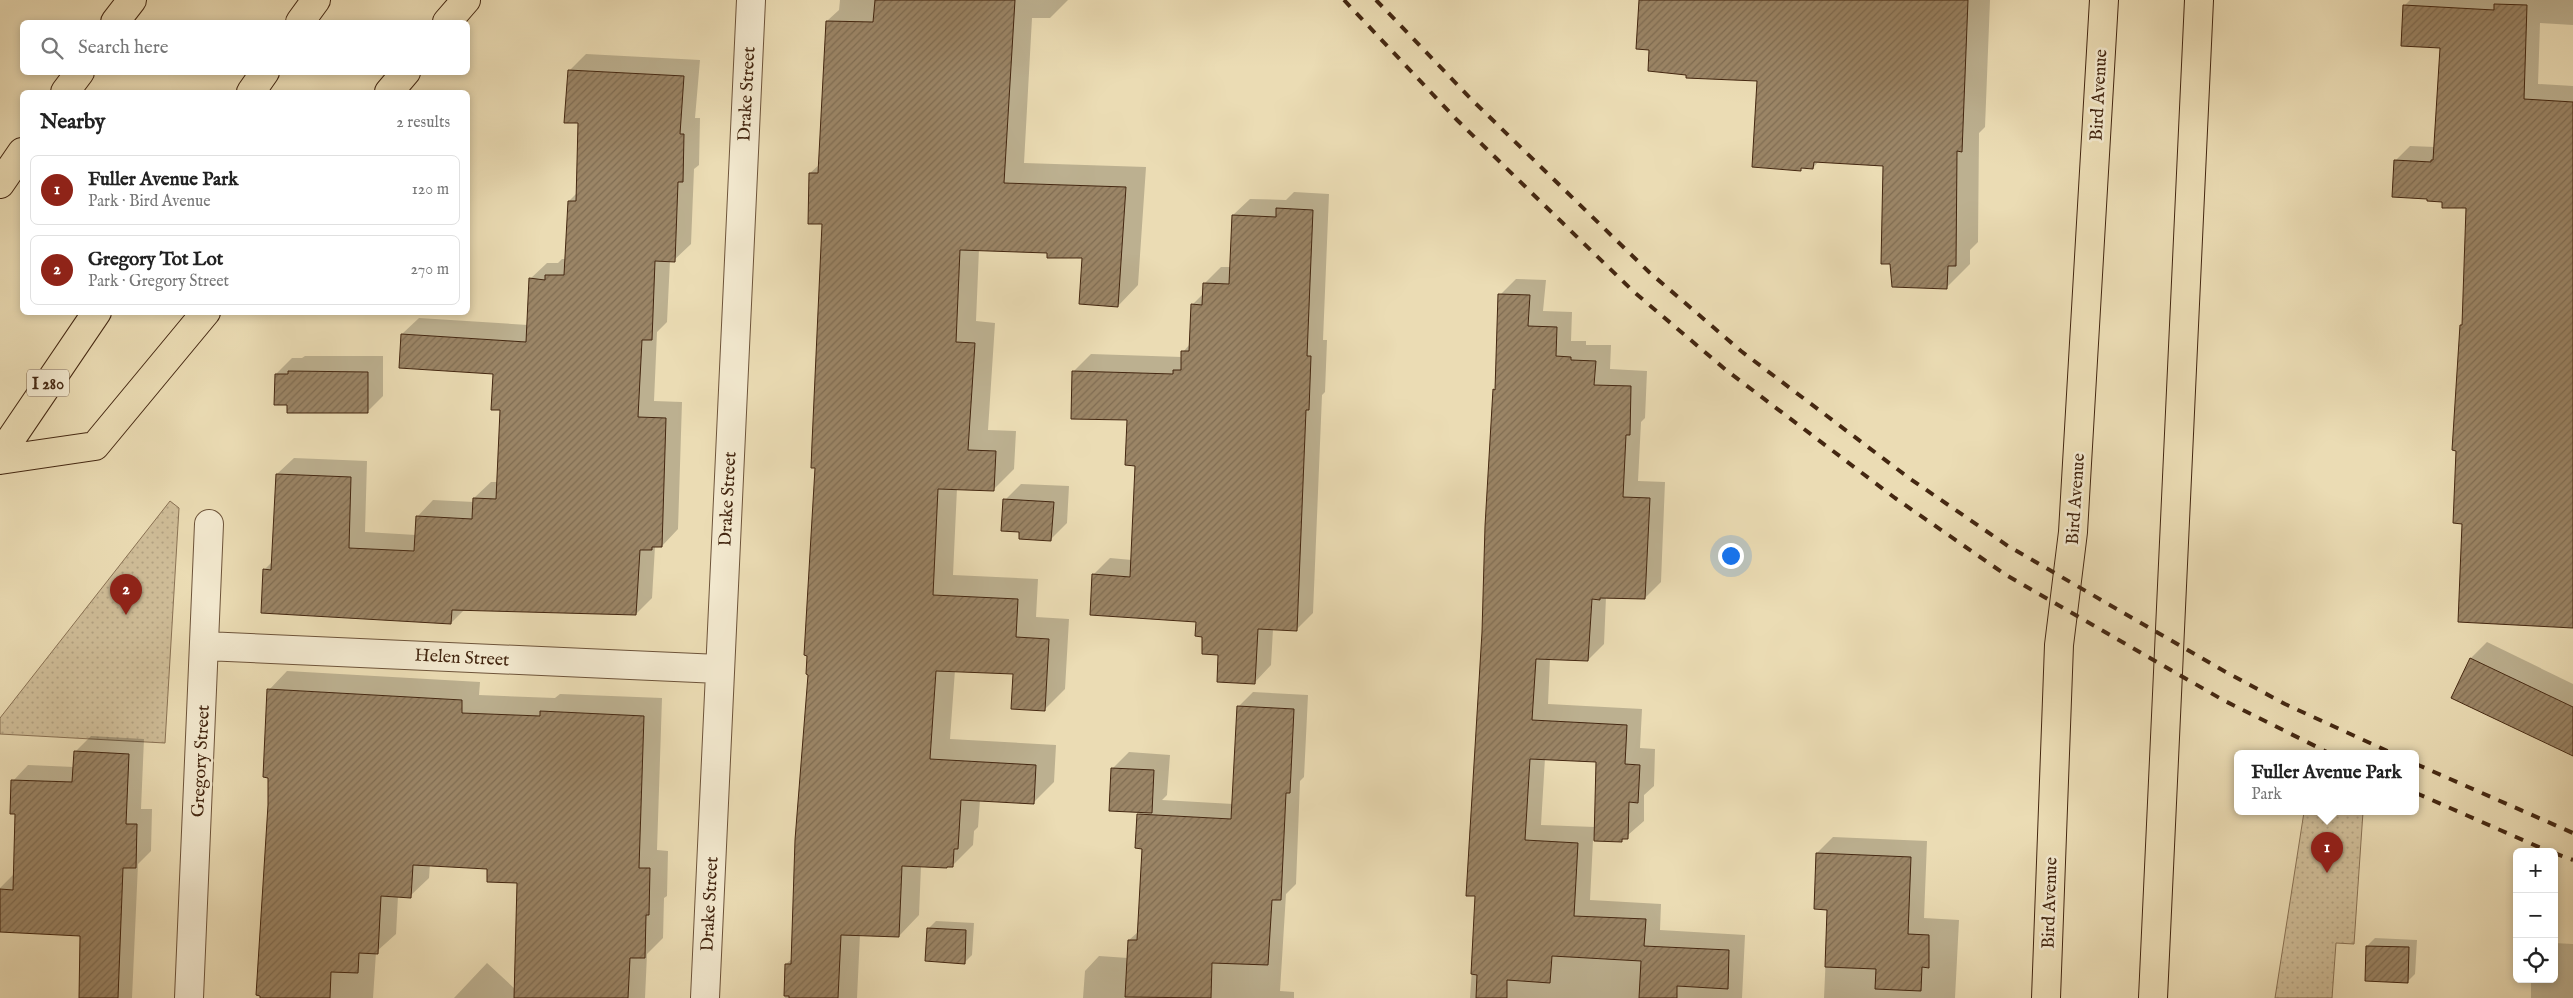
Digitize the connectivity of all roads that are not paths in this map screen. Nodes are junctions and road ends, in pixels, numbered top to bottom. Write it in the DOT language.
graph roads {
  1 [pos="132,0"];
  2 [pos="316,0"];
  3 [pos="466,0"];
  4 [pos="751,0"];
  5 [pos="2104,0"];
  6 [pos="2198,0"];
  7 [pos="117,20"];
  8 [pos="301,20"];
  9 [pos="449,20"];
  10 [pos="78,75"];
  11 [pos="263,75"];
  12 [pos="403,75"];
  13 [pos="66,90"];
  14 [pos="252,90"];
  15 [pos="391,90"];
  16 [pos="20,155"];
  17 [pos="0,184"];
  18 [pos="95,315"];
  19 [pos="204,315"];
  20 [pos="0,454"];
  21 [pos="0,460"];
  22 [pos="209,524"];
  23 [pos="205,646"];
  24 [pos="719,669"];
  25 [pos="189,998"];
  26 [pos="704,998"];
  27 [pos="2046,998"];
  28 [pos="2153,998"];
  1 -- 7 [label="main road"];
  2 -- 8 [label="main road"];
  3 -- 9 [label="main road"];
  4 -- 24 [label="street, Drake Street"];
  5 -- 27 [label="main road, Bird Avenue"];
  6 -- 28 [label="main road"];
  10 -- 13 [label="main road"];
  11 -- 14 [label="main road"];
  12 -- 15 [label="main road"];
  16 -- 17 [label="main road"];
  18 -- 20 [label="main road, I 280"];
  19 -- 21 [label="main road"];
  22 -- 23 [label="street, Gregory Street"];
  23 -- 24 [label="street, Helen Street"];
  23 -- 25 [label="street, Gregory Street"];
  24 -- 26 [label="street, Drake Street"];
}
